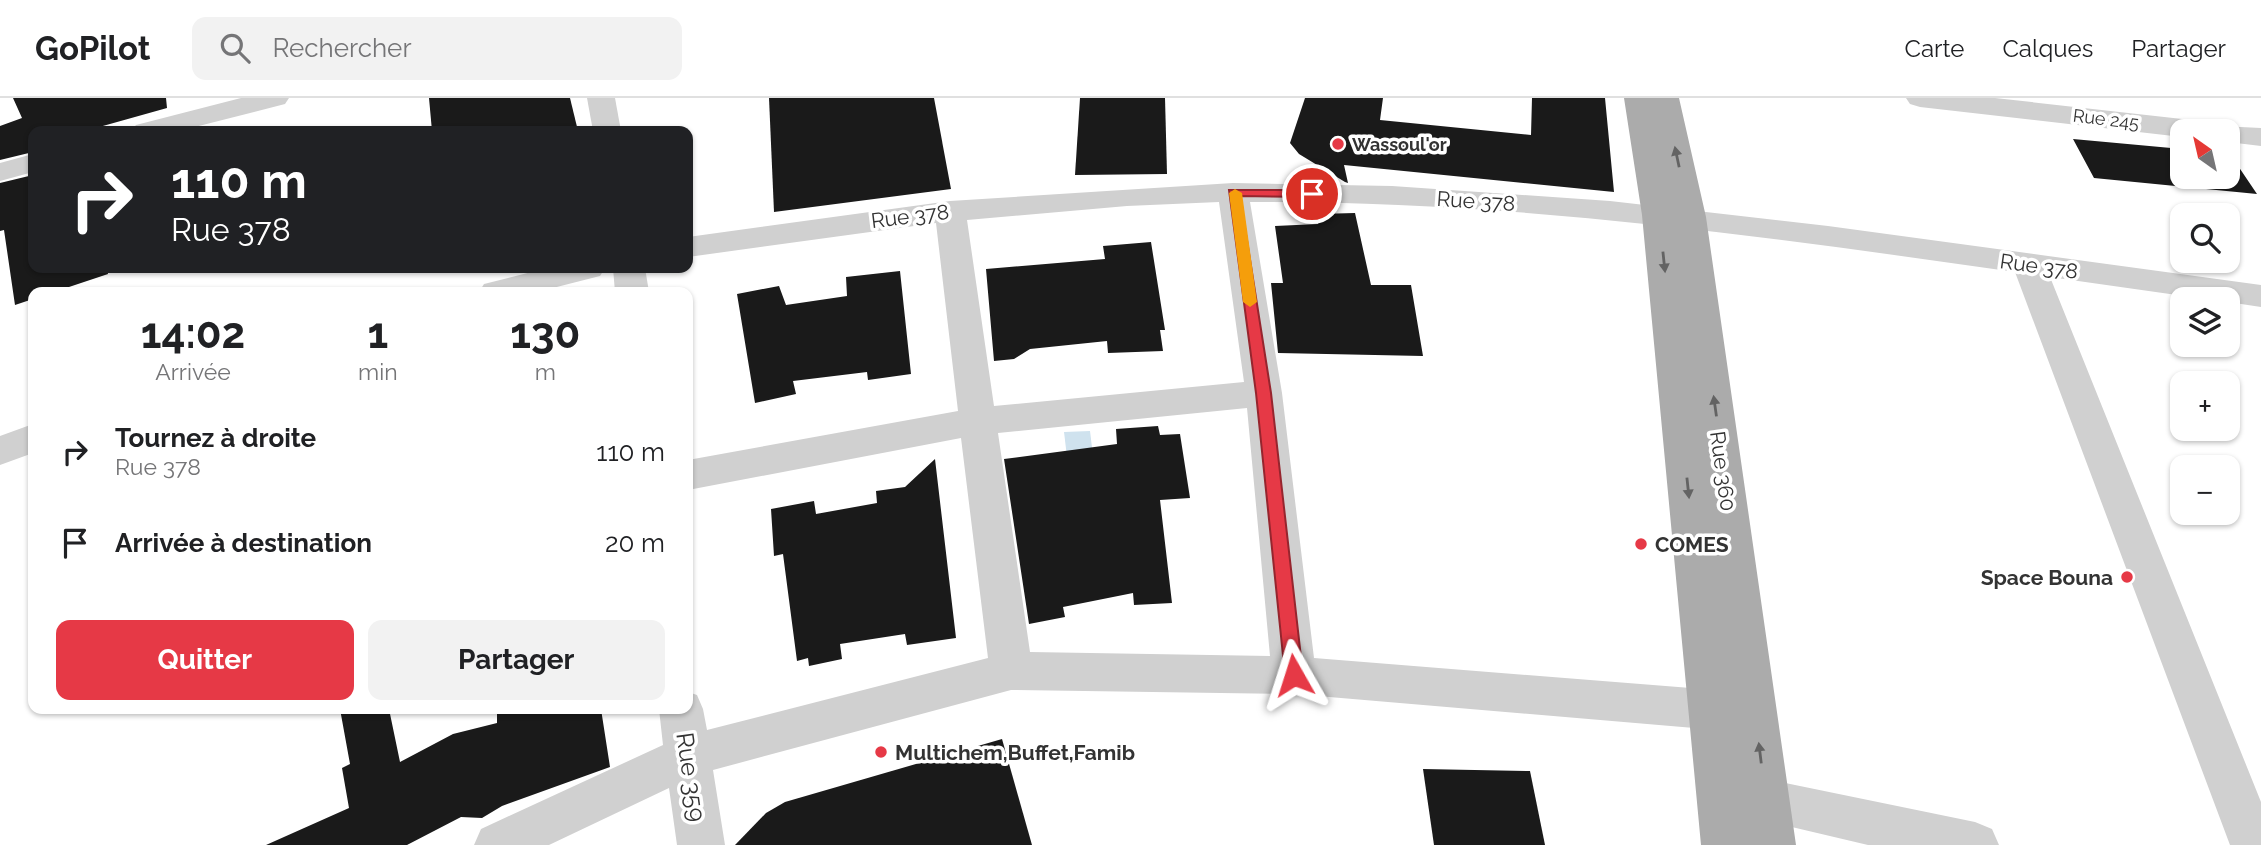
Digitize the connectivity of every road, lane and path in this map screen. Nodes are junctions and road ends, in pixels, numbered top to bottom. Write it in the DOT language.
graph roads {
  1 [pos="275,98"];
  2 [pos="601,98"];
  3 [pos="1638,98"];
  4 [pos="1665,98"];
  5 [pos="1920,98"];
  6 [pos="166,126"];
  7 [pos="606,126"];
  8 [pos="2170,127"];
  9 [pos="2244,135"];
  10 [pos="2261,163"];
  11 [pos="28,164"];
  12 [pos="0,172"];
  13 [pos="1233,192"];
  14 [pos="950,211"];
  15 [pos="1674,216"];
  16 [pos="693,246"];
  17 [pos="2028,264"];
  18 [pos="569,273"];
  19 [pos="515,287"];
  20 [pos="2261,296"];
  21 [pos="1264,393"];
  22 [pos="978,421"];
  23 [pos="28,440"];
  24 [pos="0,451"];
  25 [pos="693,474"];
  26 [pos="1011,671"];
  27 [pos="1294,675"];
  28 [pos="1712,708"];
  29 [pos="682,714"];
  30 [pos="1756,715"];
  31 [pos="688,756"];
  32 [pos="1769,823"];
  33 [pos="498,845"];
  34 [pos="701,845"];
  35 [pos="1725,845"];
  36 [pos="1975,845"];
  37 [pos="2254,845"];
  1 -- 6 [label="street"];
  2 -- 7 [label="street"];
  3 -- 15 [label="main road"];
  15 -- 4 [label="main road, Rue 360, one-way"];
  5 -- 8 [label="street, Rue 245"];
  9 -- 10 [label="street"];
  11 -- 12 [label="street"];
  13 -- 14 [label="street, Rue 378"];
  13 -- 15 [label="street, Rue 378"];
  13 -- 21 [label="street"];
  14 -- 16 [label="street, Rue 378"];
  14 -- 22 [label="street"];
  15 -- 17 [label="street, Rue 378"];
  15 -- 28 [label="main road, one-way"];
  30 -- 15 [label="main road, Rue 360, one-way"];
  17 -- 20 [label="street, Rue 378"];
  17 -- 37 [label="street"];
  18 -- 19 [label="street"];
  21 -- 22 [label="street"];
  21 -- 27 [label="street"];
  22 -- 25 [label="street"];
  22 -- 26 [label="street"];
  23 -- 24 [label="street"];
  26 -- 27 [label="street"];
  26 -- 31 [label="street"];
  27 -- 28 [label="street"];
  28 -- 30 [label="street"];
  28 -- 35 [label="main road"];
  29 -- 31 [label="street, Rue 359"];
  32 -- 30 [label="main road, Rue 360, one-way"];
  31 -- 33 [label="street"];
  31 -- 34 [label="street, Rue 359"];
  32 -- 36 [label="street"];
}
